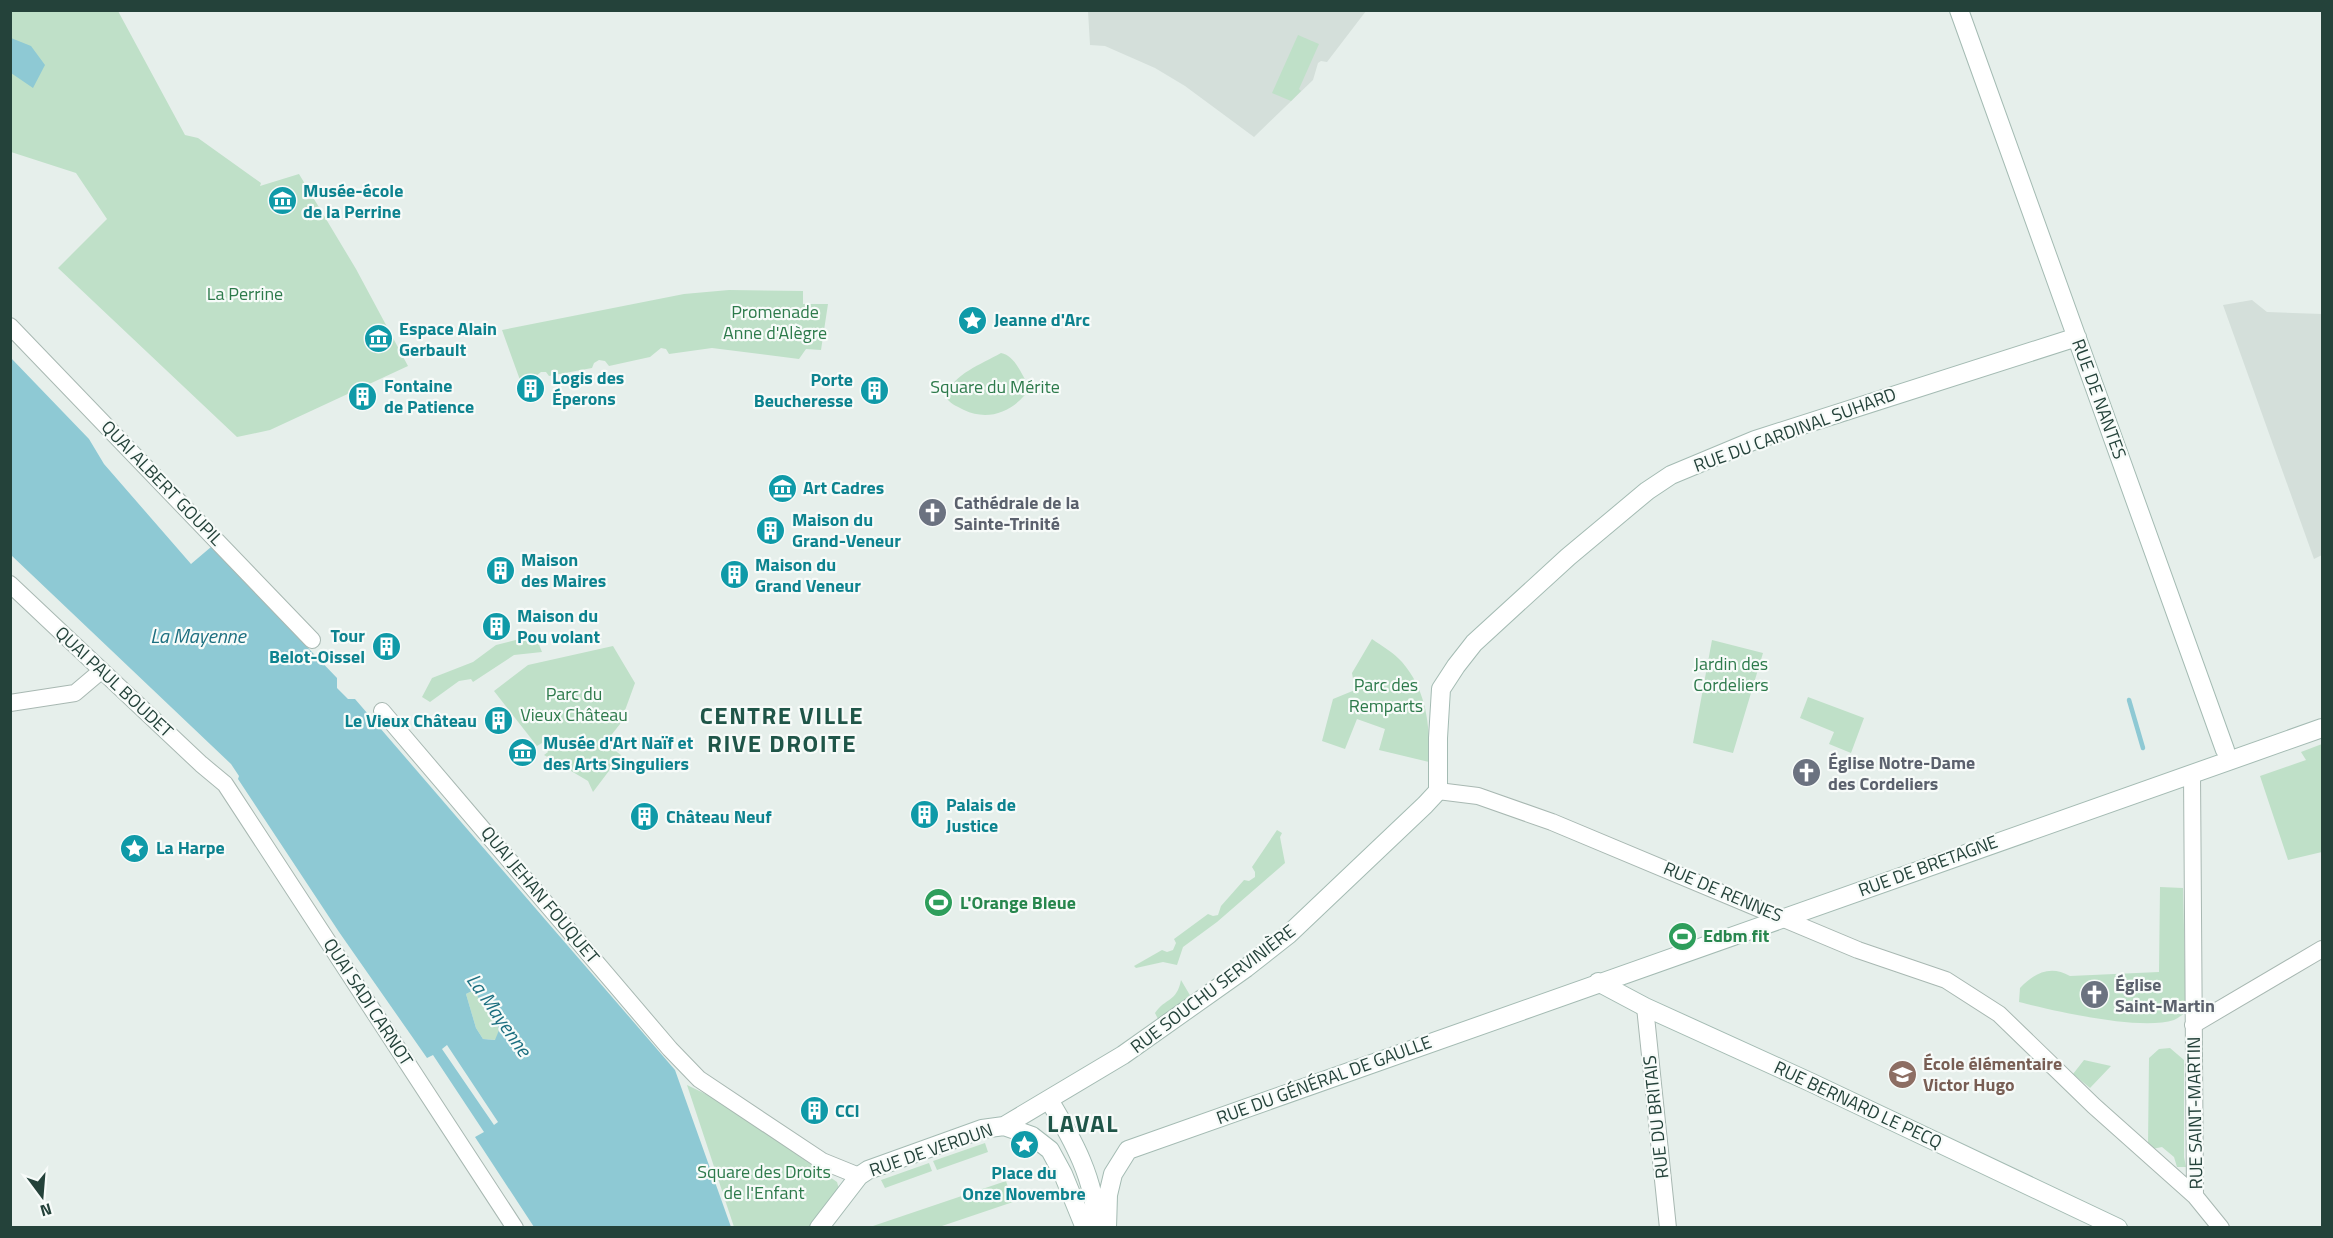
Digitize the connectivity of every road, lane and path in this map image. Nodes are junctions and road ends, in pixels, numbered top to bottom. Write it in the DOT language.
graph roads {
  1 [pos="1959,10"];
  2 [pos="10,327"];
  3 [pos="2077,337"];
  4 [pos="10,584"];
  5 [pos="312,640"];
  6 [pos="101,670"];
  7 [pos="10,703"];
  8 [pos="382,711"];
  9 [pos="2322,728"];
  10 [pos="2224,750"];
  11 [pos="2259,750"];
  12 [pos="2192,774"];
  13 [pos="219,778"];
  14 [pos="1438,791"];
  15 [pos="1785,918"];
  16 [pos="2322,949"];
  17 [pos="1598,982"];
  18 [pos="1645,1006"];
  19 [pos="2193,1025"];
  20 [pos="699,1079"];
  21 [pos="1049,1100"];
  22 [pos="1004,1126"];
  23 [pos="859,1176"];
  24 [pos="2195,1196"];
  25 [pos="516,1227"];
  26 [pos="819,1227"];
  27 [pos="1085,1227"];
  28 [pos="1096,1227"];
  29 [pos="1107,1227"];
  30 [pos="1668,1227"];
  31 [pos="2118,1227"];
  32 [pos="2221,1227"];
  1 -- 3 [label="main road, RUE DE NANTES"];
  2 -- 5 [label="street, QUAI ALBERT GOUPIL"];
  3 -- 10 [label="main road, RUE DE NANTES"];
  3 -- 14 [label="main road, RUE DU CARDINAL SUHARD"];
  4 -- 6 [label="street, QUAI PAUL BOUDET"];
  6 -- 7 [label="street"];
  6 -- 13 [label="street, QUAI PAUL BOUDET"];
  8 -- 20 [label="street, QUAI JEHAN FOUQUET"];
  9 -- 11 [label="main road, RUE DE BRETAGNE"];
  10 -- 11 [label="main road, RUE DE BRETAGNE"];
  10 -- 12 [label="main road"];
  11 -- 12 [label="main road, RUE DE BRETAGNE"];
  12 -- 15 [label="main road, RUE DE BRETAGNE"];
  12 -- 19 [label="street, RUE SAINT-MARTIN"];
  13 -- 25 [label="street, QUAI SADI CARNOT"];
  14 -- 15 [label="street, RUE DE RENNES"];
  14 -- 21 [label="main road, RUE SOUCHU SERVINIÈRE"];
  15 -- 17 [label="main road, RUE DE BRETAGNE"];
  15 -- 24 [label="street, RUE DE RENNES"];
  16 -- 19 [label="street"];
  17 -- 18 [label="main road, RUE BERNARD LE PECQ"];
  17 -- 29 [label="main road, RUE DU GÉNÉRAL DE GAULLE"];
  18 -- 30 [label="street, RUE DU BRITAIS"];
  18 -- 31 [label="main road, RUE BERNARD LE PECQ"];
  19 -- 24 [label="street, RUE SAINT-MARTIN"];
  20 -- 23 [label="street, RUE DE VERDUN"];
  21 -- 22 [label="main road, RUE DE VERDUN"];
  21 -- 28 [label="main road"];
  22 -- 23 [label="main road, RUE DE VERDUN"];
  22 -- 27 [label="main road, RUE DE VERDUN"];
  23 -- 26 [label="main road, RUE DE VERDUN"];
  24 -- 32 [label="street, RUE SAINT-MARTIN"];
}
